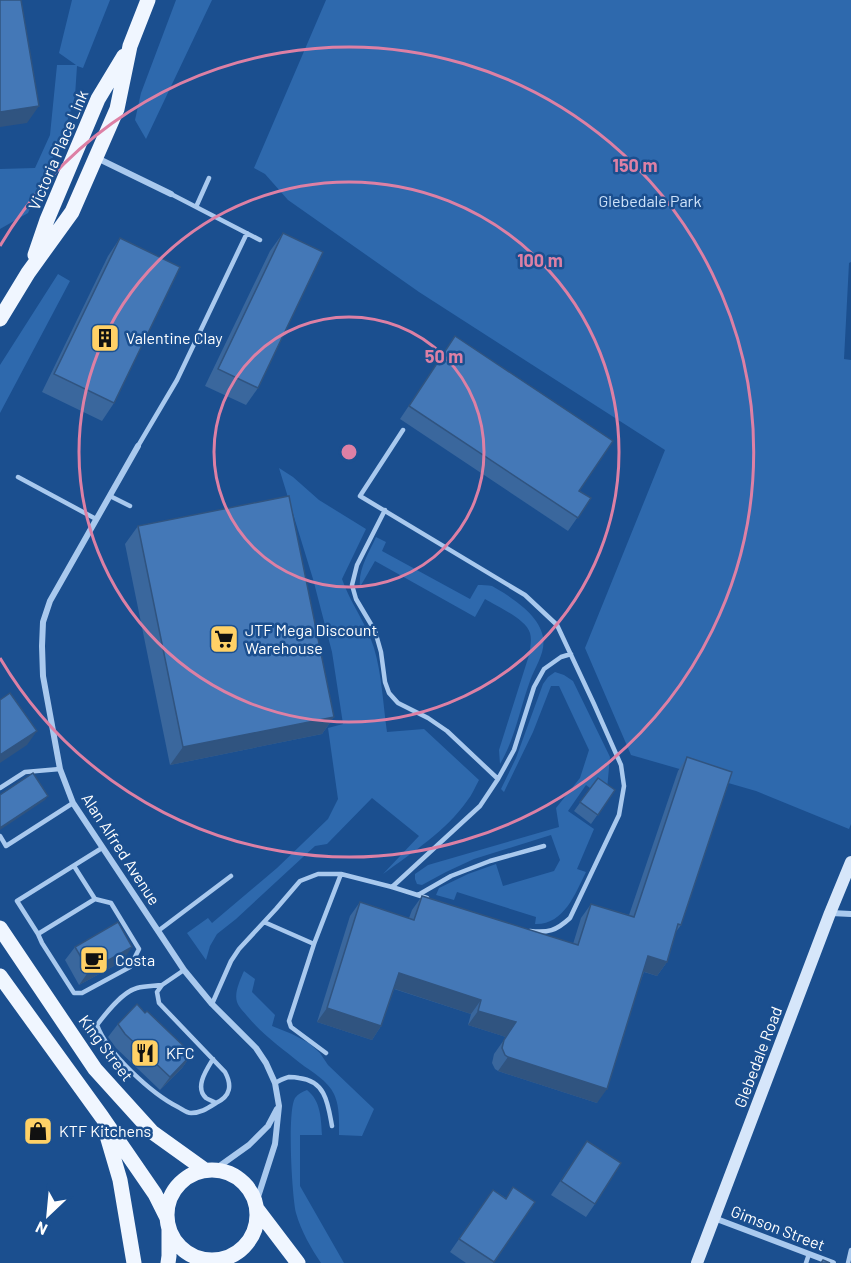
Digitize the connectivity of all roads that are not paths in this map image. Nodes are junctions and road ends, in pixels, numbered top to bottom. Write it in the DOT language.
graph roads {
  1 [pos="148,0"];
  2 [pos="130,46"];
  3 [pos="97,158"];
  4 [pos="209,178"];
  5 [pos="171,194"];
  6 [pos="196,207"];
  7 [pos="247,233"];
  8 [pos="260,240"];
  9 [pos="28,273"];
  10 [pos="0,319"];
  11 [pos="404,430"];
  12 [pos="138,446"];
  13 [pos="18,477"];
  14 [pos="110,496"];
  15 [pos="130,506"];
  16 [pos="385,510"];
  17 [pos="96,519"];
  18 [pos="571,654"];
  19 [pos="60,769"];
  20 [pos="498,779"];
  21 [pos="0,788"];
  22 [pos="73,803"];
  23 [pos="0,836"];
  24 [pos="544,846"];
  25 [pos="102,848"];
  26 [pos="851,862"];
  27 [pos="74,866"];
  28 [pos="341,874"];
  29 [pos="231,876"];
  30 [pos="392,886"];
  31 [pos="418,895"];
  32 [pos="95,899"];
  33 [pos="429,899"];
  34 [pos="830,913"];
  35 [pos="851,914"];
  36 [pos="264,922"];
  37 [pos="0,927"];
  38 [pos="520,928"];
  39 [pos="158,931"];
  40 [pos="38,934"];
  41 [pos="314,944"];
  42 [pos="184,970"];
  43 [pos="0,976"];
  44 [pos="162,985"];
  45 [pos="212,1004"];
  46 [pos="326,1053"];
  47 [pos="213,1059"];
  48 [pos="275,1083"];
  49 [pos="216,1103"];
  50 [pos="279,1106"];
  51 [pos="102,1117"];
  52 [pos="332,1126"];
  53 [pos="209,1170"];
  54 [pos="256,1206"];
  55 [pos="714,1218"];
  56 [pos="168,1223"];
  57 [pos="851,1250"];
  58 [pos="809,1254"];
  59 [pos="225,1261"];
  60 [pos="134,1263"];
  61 [pos="168,1263"];
  62 [pos="298,1263"];
  63 [pos="697,1263"];
  64 [pos="806,1263"];
  65 [pos="833,1263"];
  66 [pos="848,1263"];
  1 -- 2 [label="main road, Victoria Place Link"];
  2 -- 3 [label="main road, Victoria Place Link"];
  2 -- 9 [label="main road, Victoria Place Link"];
  3 -- 5 [label="street"];
  3 -- 9 [label="main road, Victoria Place Link"];
  4 -- 6 [label="lane"];
  5 -- 6 [label="lane"];
  6 -- 7 [label="lane"];
  7 -- 8 [label="lane"];
  7 -- 12 [label="lane"];
  9 -- 10 [label="main road, Victoria Place Link"];
  11 -- 16 [label="lane"];
  12 -- 14 [label="street, Alan Alfred Avenue"];
  13 -- 17 [label="lane"];
  14 -- 15 [label="lane"];
  14 -- 17 [label="street, Alan Alfred Avenue"];
  16 -- 18 [label="lane"];
  16 -- 20 [label="lane"];
  17 -- 19 [label="street, Alan Alfred Avenue"];
  18 -- 20 [label="lane"];
  18 -- 38 [label="lane"];
  19 -- 21 [label="lane"];
  19 -- 22 [label="street, Alan Alfred Avenue"];
  20 -- 30 [label="lane"];
  22 -- 23 [label="lane"];
  22 -- 25 [label="street, Alan Alfred Avenue"];
  24 -- 31 [label="lane"];
  25 -- 27 [label="lane"];
  25 -- 39 [label="street, Alan Alfred Avenue"];
  26 -- 34 [label="street, Glebedale Road"];
  27 -- 32 [label="lane"];
  27 -- 40 [label="lane"];
  28 -- 30 [label="lane"];
  28 -- 36 [label="lane"];
  28 -- 41 [label="lane"];
  29 -- 39 [label="lane"];
  30 -- 31 [label="lane"];
  31 -- 33 [label="lane"];
  32 -- 40 [label="lane"];
  32 -- 40 [label="lane"];
  34 -- 35 [label="street"];
  34 -- 55 [label="street, Glebedale Road"];
  36 -- 41 [label="lane"];
  36 -- 45 [label="lane"];
  37 -- 53 [label="main road, King Street"];
  39 -- 42 [label="street, Alan Alfred Avenue"];
  41 -- 46 [label="lane"];
  42 -- 44 [label="lane"];
  42 -- 45 [label="street, Alan Alfred Avenue"];
  43 -- 51 [label="main road"];
  44 -- 47 [label="lane"];
  44 -- 49 [label="lane"];
  45 -- 48 [label="street, Alan Alfred Avenue"];
  47 -- 49 [label="lane"];
  47 -- 49 [label="lane"];
  48 -- 50 [label="street, Alan Alfred Avenue"];
  48 -- 52 [label="lane"];
  50 -- 53 [label="street"];
  50 -- 54 [label="street, Alan Alfred Avenue"];
  51 -- 56 [label="main road"];
  51 -- 60 [label="main road"];
  53 -- 54 [label="main road"];
  53 -- 56 [label="main road"];
  54 -- 59 [label="main road"];
  54 -- 62 [label="main road"];
  55 -- 58 [label="street, Gimson Street"];
  55 -- 63 [label="street, Glebedale Road"];
  56 -- 59 [label="main road"];
  56 -- 61 [label="main road"];
  57 -- 66 [label="lane"];
  58 -- 64 [label="lane"];
  58 -- 65 [label="street, Gimson Street"];
}
